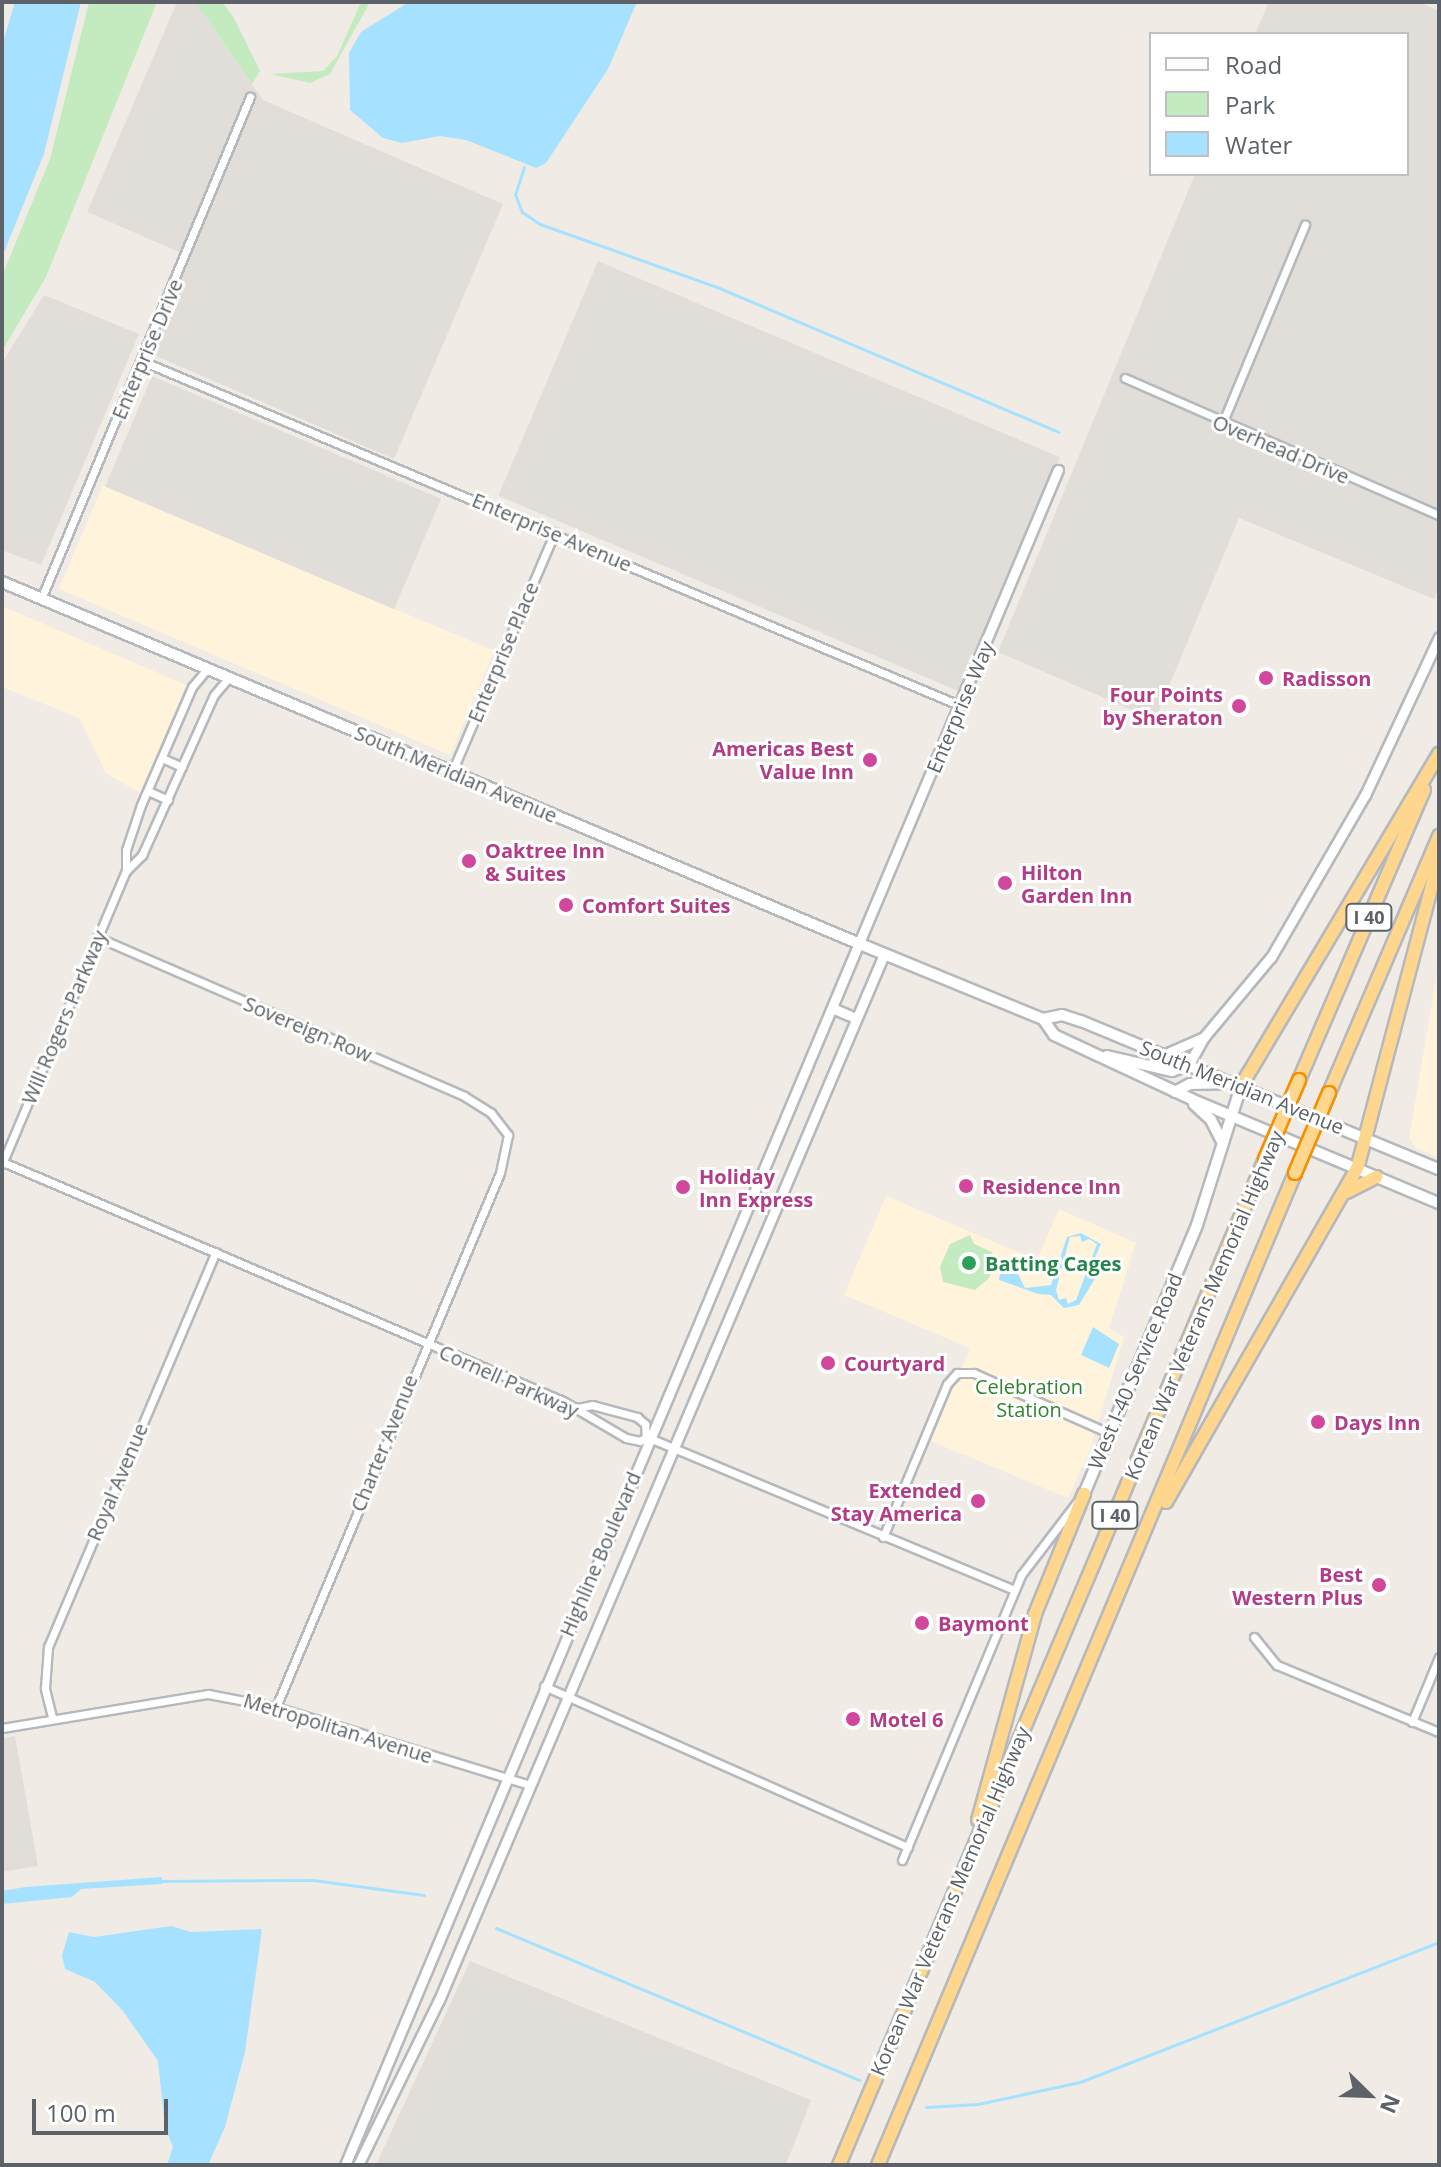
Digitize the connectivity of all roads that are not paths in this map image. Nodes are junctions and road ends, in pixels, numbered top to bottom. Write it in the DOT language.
graph roads {
  1 [pos="250,97"];
  2 [pos="1305,225"];
  3 [pos="142,361"];
  4 [pos="1125,378"];
  5 [pos="1222,424"];
  6 [pos="1058,470"];
  7 [pos="1439,515"];
  8 [pos="555,532"];
  9 [pos="2,582"];
  10 [pos="41,599"];
  11 [pos="1439,637"];
  12 [pos="208,668"];
  13 [pos="229,677"];
  14 [pos="961,706"];
  15 [pos="1439,754"];
  16 [pos="162,758"];
  17 [pos="182,767"];
  18 [pos="452,772"];
  19 [pos="148,791"];
  20 [pos="168,800"];
  21 [pos="1439,836"];
  22 [pos="1439,858"];
  23 [pos="126,871"];
  24 [pos="97,937"];
  25 [pos="860,944"];
  26 [pos="884,954"];
  27 [pos="832,1008"];
  28 [pos="856,1018"];
  29 [pos="1043,1019"];
  30 [pos="1204,1037"];
  31 [pos="1165,1054"];
  32 [pos="1098,1055"];
  33 [pos="1189,1064"];
  34 [pos="1238,1084"];
  35 [pos="1175,1092"];
  36 [pos="1191,1099"];
  37 [pos="1230,1115"];
  38 [pos="508,1135"];
  39 [pos="1366,1139"];
  40 [pos="1222,1142"];
  41 [pos="2,1163"];
  42 [pos="1357,1169"];
  43 [pos="1439,1169"];
  44 [pos="1376,1177"];
  45 [pos="1342,1197"];
  46 [pos="1439,1203"];
  47 [pos="216,1252"];
  48 [pos="425,1343"];
  49 [pos="577,1408"];
  50 [pos="1109,1433"];
  51 [pos="648,1438"];
  52 [pos="674,1449"];
  53 [pos="1084,1494"];
  54 [pos="883,1537"];
  55 [pos="1139,1550"];
  56 [pos="1014,1590"];
  57 [pos="1254,1637"];
  58 [pos="1439,1657"];
  59 [pos="544,1686"];
  60 [pos="568,1696"];
  61 [pos="276,1707"];
  62 [pos="52,1717"];
  63 [pos="1412,1722"];
  64 [pos="2,1728"];
  65 [pos="1439,1732"];
  66 [pos="505,1779"];
  67 [pos="529,1785"];
  68 [pos="908,1847"];
  69 [pos="902,1860"];
  70 [pos="964,1870"];
  71 [pos="345,2165"];
  72 [pos="358,2165"];
  73 [pos="839,2165"];
  74 [pos="878,2165"];
  1 -- 3 [label="street, Enterprise Drive"];
  2 -- 5 [label="street"];
  3 -- 8 [label="street, Enterprise Avenue"];
  3 -- 10 [label="street, Enterprise Drive"];
  4 -- 5 [label="street, Overhead Drive"];
  5 -- 7 [label="street, Overhead Drive"];
  6 -- 14 [label="street, Enterprise Way"];
  8 -- 14 [label="street, Enterprise Avenue"];
  8 -- 18 [label="street, Enterprise Place"];
  9 -- 10 [label="main road, South Meridian Avenue"];
  10 -- 12 [label="main road, South Meridian Avenue"];
  11 -- 30 [label="street"];
  12 -- 13 [label="main road, South Meridian Avenue"];
  12 -- 16 [label="street, Will Rogers Parkway"];
  13 -- 17 [label="street, Will Rogers Parkway"];
  13 -- 18 [label="main road, South Meridian Avenue"];
  14 -- 25 [label="street, Enterprise Way"];
  15 -- 34 [label="highway"];
  15 -- 70 [label="highway, Korean War Veterans Memorial Highway / I 40, bridge"];
  16 -- 17 [label="street"];
  16 -- 19 [label="street, Will Rogers Parkway"];
  17 -- 20 [label="street, Will Rogers Parkway"];
  18 -- 25 [label="main road, South Meridian Avenue"];
  19 -- 20 [label="street"];
  19 -- 23 [label="street, Will Rogers Parkway"];
  20 -- 23 [label="street, Will Rogers Parkway"];
  21 -- 55 [label="highway, Korean War Veterans Memorial Highway / I 40, bridge"];
  22 -- 39 [label="highway"];
  23 -- 24 [label="street, Will Rogers Parkway"];
  24 -- 38 [label="street, Sovereign Row"];
  24 -- 41 [label="street, Will Rogers Parkway"];
  25 -- 26 [label="main road, South Meridian Avenue"];
  25 -- 27 [label="street, Highline Boulevard"];
  26 -- 28 [label="street, Highline Boulevard"];
  26 -- 29 [label="main road, South Meridian Avenue"];
  27 -- 28 [label="street"];
  27 -- 51 [label="street, Highline Boulevard"];
  28 -- 52 [label="street, Highline Boulevard"];
  29 -- 31 [label="main road, South Meridian Avenue"];
  29 -- 32 [label="main road, South Meridian Avenue"];
  30 -- 31 [label="street"];
  30 -- 33 [label="street"];
  31 -- 33 [label="main road, South Meridian Avenue"];
  32 -- 33 [label="main road"];
  32 -- 35 [label="main road, South Meridian Avenue"];
  33 -- 34 [label="main road, South Meridian Avenue"];
  34 -- 35 [label="main road"];
  34 -- 37 [label="main road, West I-40 Service Road"];
  34 -- 39 [label="main road, South Meridian Avenue"];
  35 -- 36 [label="main road, South Meridian Avenue"];
  36 -- 37 [label="main road, South Meridian Avenue"];
  36 -- 40 [label="main road"];
  37 -- 40 [label="main road, West I-40 Service Road"];
  37 -- 42 [label="main road, South Meridian Avenue"];
  38 -- 48 [label="street, Charter Avenue"];
  39 -- 42 [label="highway"];
  39 -- 43 [label="main road, South Meridian Avenue"];
  40 -- 50 [label="main road, West I-40 Service Road"];
  41 -- 47 [label="street, Cornell Parkway"];
  42 -- 44 [label="main road, South Meridian Avenue"];
  42 -- 45 [label="highway"];
  44 -- 45 [label="highway"];
  44 -- 46 [label="main road, South Meridian Avenue"];
  45 -- 55 [label="highway"];
  47 -- 48 [label="street, Cornell Parkway"];
  47 -- 62 [label="street, Royal Avenue"];
  48 -- 49 [label="street, Cornell Parkway"];
  48 -- 61 [label="street, Charter Avenue"];
  49 -- 51 [label="street, Cornell Parkway"];
  49 -- 51 [label="street"];
  50 -- 53 [label="main road, West I-40 Service Road"];
  50 -- 54 [label="street"];
  51 -- 52 [label="street, Cornell Parkway"];
  51 -- 59 [label="street, Highline Boulevard"];
  52 -- 54 [label="street, Cornell Parkway"];
  52 -- 60 [label="street, Highline Boulevard"];
  53 -- 56 [label="street, West I-40 Service Road"];
  53 -- 70 [label="highway"];
  54 -- 56 [label="street, Cornell Parkway"];
  55 -- 74 [label="highway, Korean War Veterans Memorial Highway / I 40"];
  56 -- 68 [label="street, West I-40 Service Road"];
  57 -- 63 [label="street"];
  58 -- 63 [label="street"];
  59 -- 60 [label="street"];
  59 -- 66 [label="street, Highline Boulevard"];
  60 -- 67 [label="street, Highline Boulevard"];
  60 -- 68 [label="street"];
  61 -- 62 [label="street, Metropolitan Avenue"];
  61 -- 66 [label="street, Metropolitan Avenue"];
  62 -- 64 [label="street, Metropolitan Avenue"];
  63 -- 65 [label="street"];
  66 -- 67 [label="street, Metropolitan Avenue"];
  66 -- 71 [label="street, Highline Boulevard"];
  67 -- 72 [label="street, Highline Boulevard"];
  68 -- 69 [label="street, West I-40 Service Road"];
  70 -- 73 [label="highway, Korean War Veterans Memorial Highway / I 40"];
}
